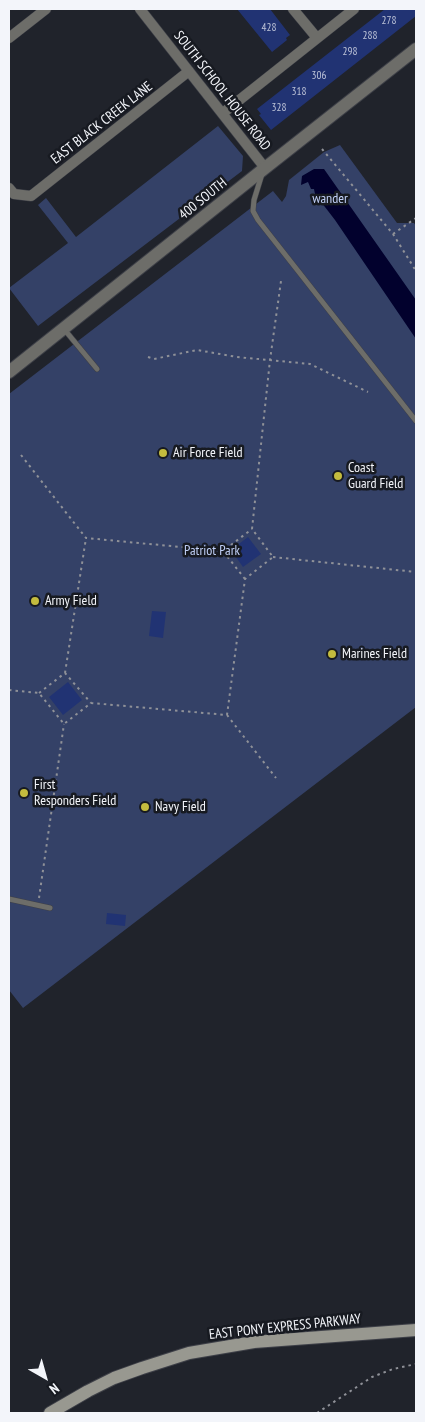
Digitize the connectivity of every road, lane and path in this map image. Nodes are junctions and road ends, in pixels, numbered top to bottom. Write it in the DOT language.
graph roads {
  1 [pos="46,9"];
  2 [pos="140,9"];
  3 [pos="293,9"];
  4 [pos="354,9"];
  5 [pos="9,38"];
  6 [pos="317,38"];
  7 [pos="416,49"];
  8 [pos="190,71"];
  9 [pos="223,114"];
  10 [pos="322,149"];
  11 [pos="265,168"];
  12 [pos="9,188"];
  13 [pos="416,218"];
  14 [pos="393,234"];
  15 [pos="416,271"];
  16 [pos="281,281"];
  17 [pos="64,329"];
  18 [pos="148,357"];
  19 [pos="270,360"];
  20 [pos="97,369"];
  21 [pos="9,372"];
  22 [pos="368,392"];
  23 [pos="416,422"];
  24 [pos="21,455"];
  25 [pos="252,528"];
  26 [pos="86,538"];
  27 [pos="223,551"];
  28 [pos="273,557"];
  29 [pos="416,572"];
  30 [pos="245,579"];
  31 [pos="66,673"];
  32 [pos="9,690"];
  33 [pos="40,693"];
  34 [pos="91,703"];
  35 [pos="226,715"];
  36 [pos="64,724"];
  37 [pos="276,778"];
  38 [pos="39,894"];
  39 [pos="9,898"];
  40 [pos="50,908"];
  41 [pos="416,1330"];
  42 [pos="416,1364"];
  43 [pos="50,1413"];
  44 [pos="317,1413"];
  1 -- 5 [label="street"];
  2 -- 8 [label="street, SOUTH SCHOOL HOUSE ROAD"];
  3 -- 6 [label="street"];
  4 -- 6 [label="street"];
  6 -- 9 [label="street"];
  7 -- 11 [label="street, 400 SOUTH"];
  8 -- 9 [label="street, SOUTH SCHOOL HOUSE ROAD"];
  8 -- 12 [label="street, EAST BLACK CREEK LANE"];
  9 -- 11 [label="street, SOUTH SCHOOL HOUSE ROAD"];
  10 -- 14 [label="path"];
  11 -- 17 [label="street, 400 SOUTH"];
  11 -- 23 [label="lane"];
  13 -- 14 [label="path"];
  14 -- 15 [label="path"];
  16 -- 19 [label="path"];
  17 -- 20 [label="lane"];
  17 -- 21 [label="street, 400 SOUTH"];
  18 -- 19 [label="path"];
  19 -- 22 [label="path"];
  19 -- 25 [label="path"];
  24 -- 26 [label="path"];
  25 -- 27 [label="path"];
  25 -- 28 [label="path"];
  26 -- 27 [label="path"];
  26 -- 31 [label="path"];
  27 -- 30 [label="path"];
  28 -- 29 [label="path"];
  28 -- 30 [label="path"];
  30 -- 35 [label="path"];
  31 -- 33 [label="path"];
  31 -- 34 [label="path"];
  32 -- 33 [label="path"];
  33 -- 36 [label="path"];
  34 -- 35 [label="path"];
  34 -- 36 [label="path"];
  35 -- 37 [label="path"];
  36 -- 38 [label="path"];
  39 -- 40 [label="lane"];
  41 -- 43 [label="main road, EAST PONY EXPRESS PARKWAY"];
  42 -- 44 [label="path"];
}
